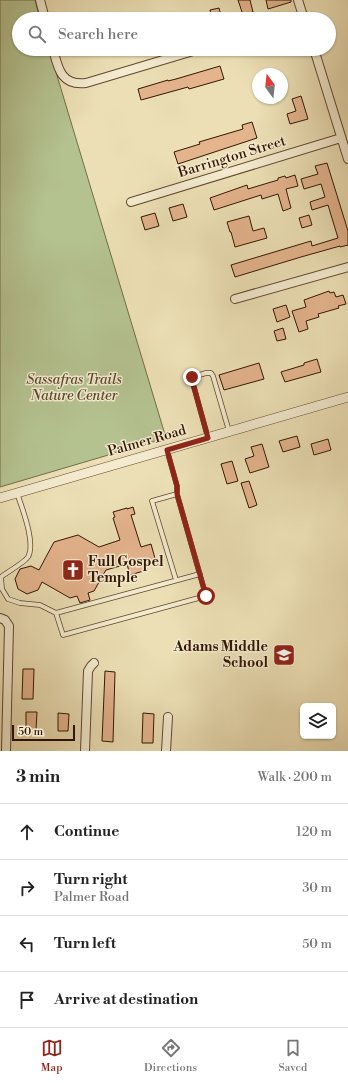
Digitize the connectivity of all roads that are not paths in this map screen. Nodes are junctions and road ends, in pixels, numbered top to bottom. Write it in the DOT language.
graph roads {
  1 [pos="40,0"];
  2 [pos="299,0"];
  3 [pos="43,12"];
  4 [pos="302,12"];
  5 [pos="55,56"];
  6 [pos="177,56"];
  7 [pos="316,56"];
  8 [pos="341,138"];
  9 [pos="348,159"];
  10 [pos="131,202"];
  11 [pos="348,267"];
  12 [pos="235,299"];
  13 [pos="348,397"];
  14 [pos="229,432"];
  15 [pos="208,438"];
  16 [pos="167,450"];
  17 [pos="17,493"];
  18 [pos="177,494"];
  19 [pos="0,498"];
  20 [pos="200,574"];
  21 [pos="176,580"];
  22 [pos="56,613"];
  23 [pos="0,618"];
  24 [pos="94,662"];
  25 [pos="168,717"];
  26 [pos="0,751"];
  27 [pos="6,751"];
  28 [pos="85,751"];
  29 [pos="166,751"];
  1 -- 3 [label="street"];
  2 -- 4 [label="street"];
  5 -- 6 [label="street"];
  7 -- 8 [label="street"];
  8 -- 9 [label="street"];
  8 -- 10 [label="street, Barrington Street"];
  11 -- 12 [label="street"];
  13 -- 14 [label="street, Palmer Road"];
  14 -- 15 [label="street, Palmer Road"];
  14 -- 15 [label="lane"];
  15 -- 16 [label="street, Palmer Road"];
  16 -- 17 [label="street, Palmer Road"];
  16 -- 18 [label="lane"];
  17 -- 19 [label="street, Palmer Road"];
  17 -- 22 [label="lane"];
  18 -- 20 [label="lane"];
  18 -- 21 [label="lane"];
  20 -- 21 [label="lane"];
  20 -- 22 [label="lane"];
  21 -- 22 [label="lane"];
  23 -- 27 [label="street"];
  24 -- 28 [label="street"];
  25 -- 29 [label="street"];
  26 -- 27 [label="street"];
}
